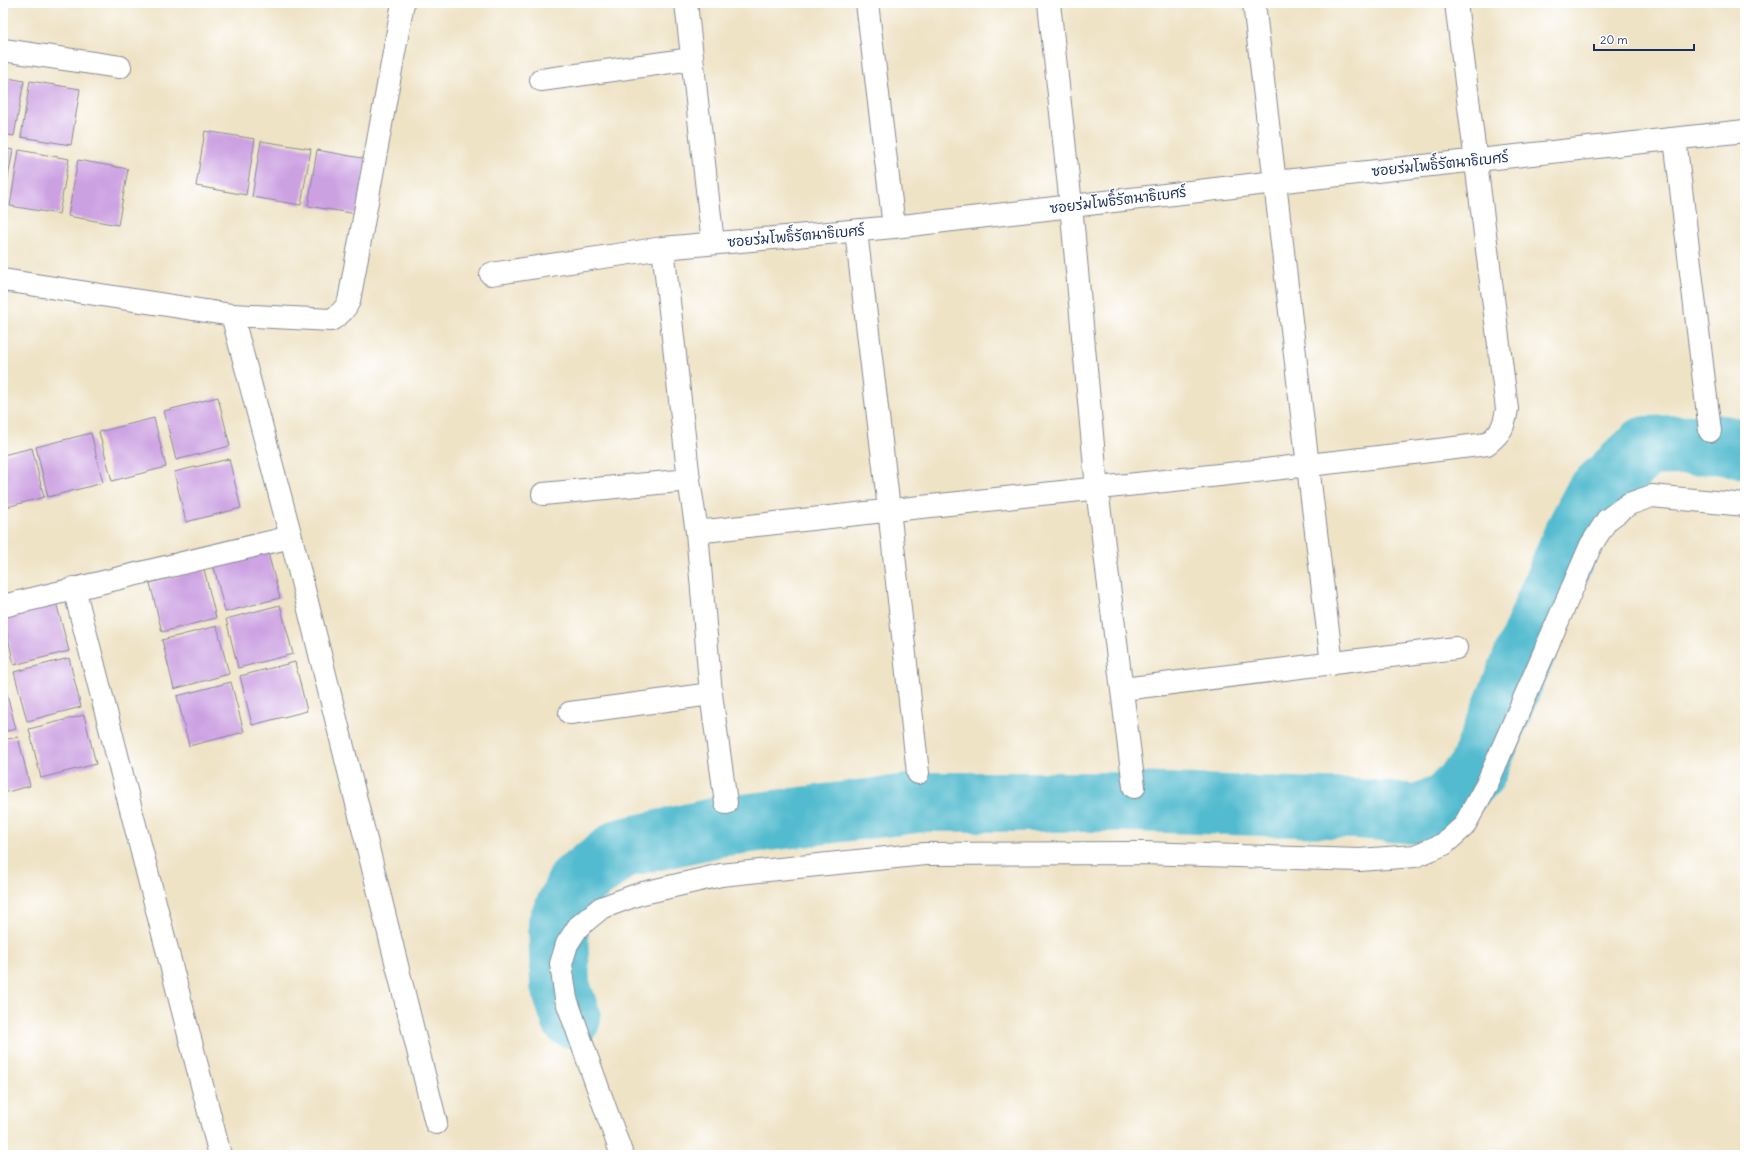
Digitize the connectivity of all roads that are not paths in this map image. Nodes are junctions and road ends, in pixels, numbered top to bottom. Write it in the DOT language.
graph roads {
  1 [pos="403,3"];
  2 [pos="686,3"];
  3 [pos="867,3"];
  4 [pos="1049,3"];
  5 [pos="1254,3"];
  6 [pos="1456,3"];
  7 [pos="3,50"];
  8 [pos="692,59"];
  9 [pos="120,67"];
  10 [pos="541,80"];
  11 [pos="1745,131"];
  12 [pos="1675,139"];
  13 [pos="1476,161"];
  14 [pos="1275,182"];
  15 [pos="1071,205"];
  16 [pos="894,227"];
  17 [pos="856,231"];
  18 [pos="713,243"];
  19 [pos="663,248"];
  20 [pos="491,274"];
  21 [pos="3,280"];
  22 [pos="232,315"];
  23 [pos="1710,431"];
  24 [pos="1308,466"];
  25 [pos="689,480"];
  26 [pos="1097,489"];
  27 [pos="543,494"];
  28 [pos="1745,505"];
  29 [pos="889,509"];
  30 [pos="697,532"];
  31 [pos="291,537"];
  32 [pos="74,588"];
  33 [pos="3,606"];
  34 [pos="1456,648"];
  35 [pos="1332,664"];
  36 [pos="1123,689"];
  37 [pos="711,694"];
  38 [pos="570,713"];
  39 [pos="918,773"];
  40 [pos="1134,788"];
  41 [pos="726,803"];
  42 [pos="436,1123"];
  43 [pos="220,1155"];
  44 [pos="622,1155"];
  1 -- 22 [label="street"];
  2 -- 8 [label="street"];
  3 -- 16 [label="street"];
  4 -- 15 [label="street"];
  5 -- 14 [label="street"];
  6 -- 13 [label="street"];
  7 -- 9 [label="street"];
  8 -- 10 [label="street"];
  8 -- 18 [label="street"];
  11 -- 12 [label="street, ซอยร่มโพธิ์รัตนาธิเบศร์"];
  12 -- 13 [label="street, ซอยร่มโพธิ์รัตนาธิเบศร์"];
  12 -- 23 [label="street"];
  13 -- 14 [label="street, ซอยร่มโพธิ์รัตนาธิเบศร์"];
  13 -- 24 [label="street"];
  14 -- 15 [label="street, ซอยร่มโพธิ์รัตนาธิเบศร์"];
  14 -- 24 [label="street"];
  15 -- 16 [label="street, ซอยร่มโพธิ์รัตนาธิเบศร์"];
  15 -- 26 [label="street"];
  16 -- 17 [label="street, ซอยร่มโพธิ์รัตนาธิเบศร์"];
  17 -- 18 [label="street, ซอยร่มโพธิ์รัตนาธิเบศร์"];
  17 -- 29 [label="street"];
  18 -- 19 [label="street, ซอยร่มโพธิ์รัตนาธิเบศร์"];
  19 -- 20 [label="street, ซอยร่มโพธิ์รัตนาธิเบศร์"];
  19 -- 25 [label="street"];
  21 -- 22 [label="street"];
  22 -- 31 [label="street"];
  24 -- 26 [label="street"];
  24 -- 35 [label="street"];
  25 -- 27 [label="street"];
  25 -- 30 [label="street"];
  26 -- 29 [label="street"];
  26 -- 36 [label="street"];
  28 -- 44 [label="street"];
  29 -- 30 [label="street"];
  29 -- 39 [label="street"];
  30 -- 37 [label="street"];
  31 -- 32 [label="street"];
  31 -- 42 [label="street"];
  32 -- 33 [label="street"];
  32 -- 43 [label="street"];
  34 -- 35 [label="street"];
  35 -- 36 [label="street"];
  36 -- 40 [label="street"];
  37 -- 38 [label="street"];
  37 -- 41 [label="street"];
}
